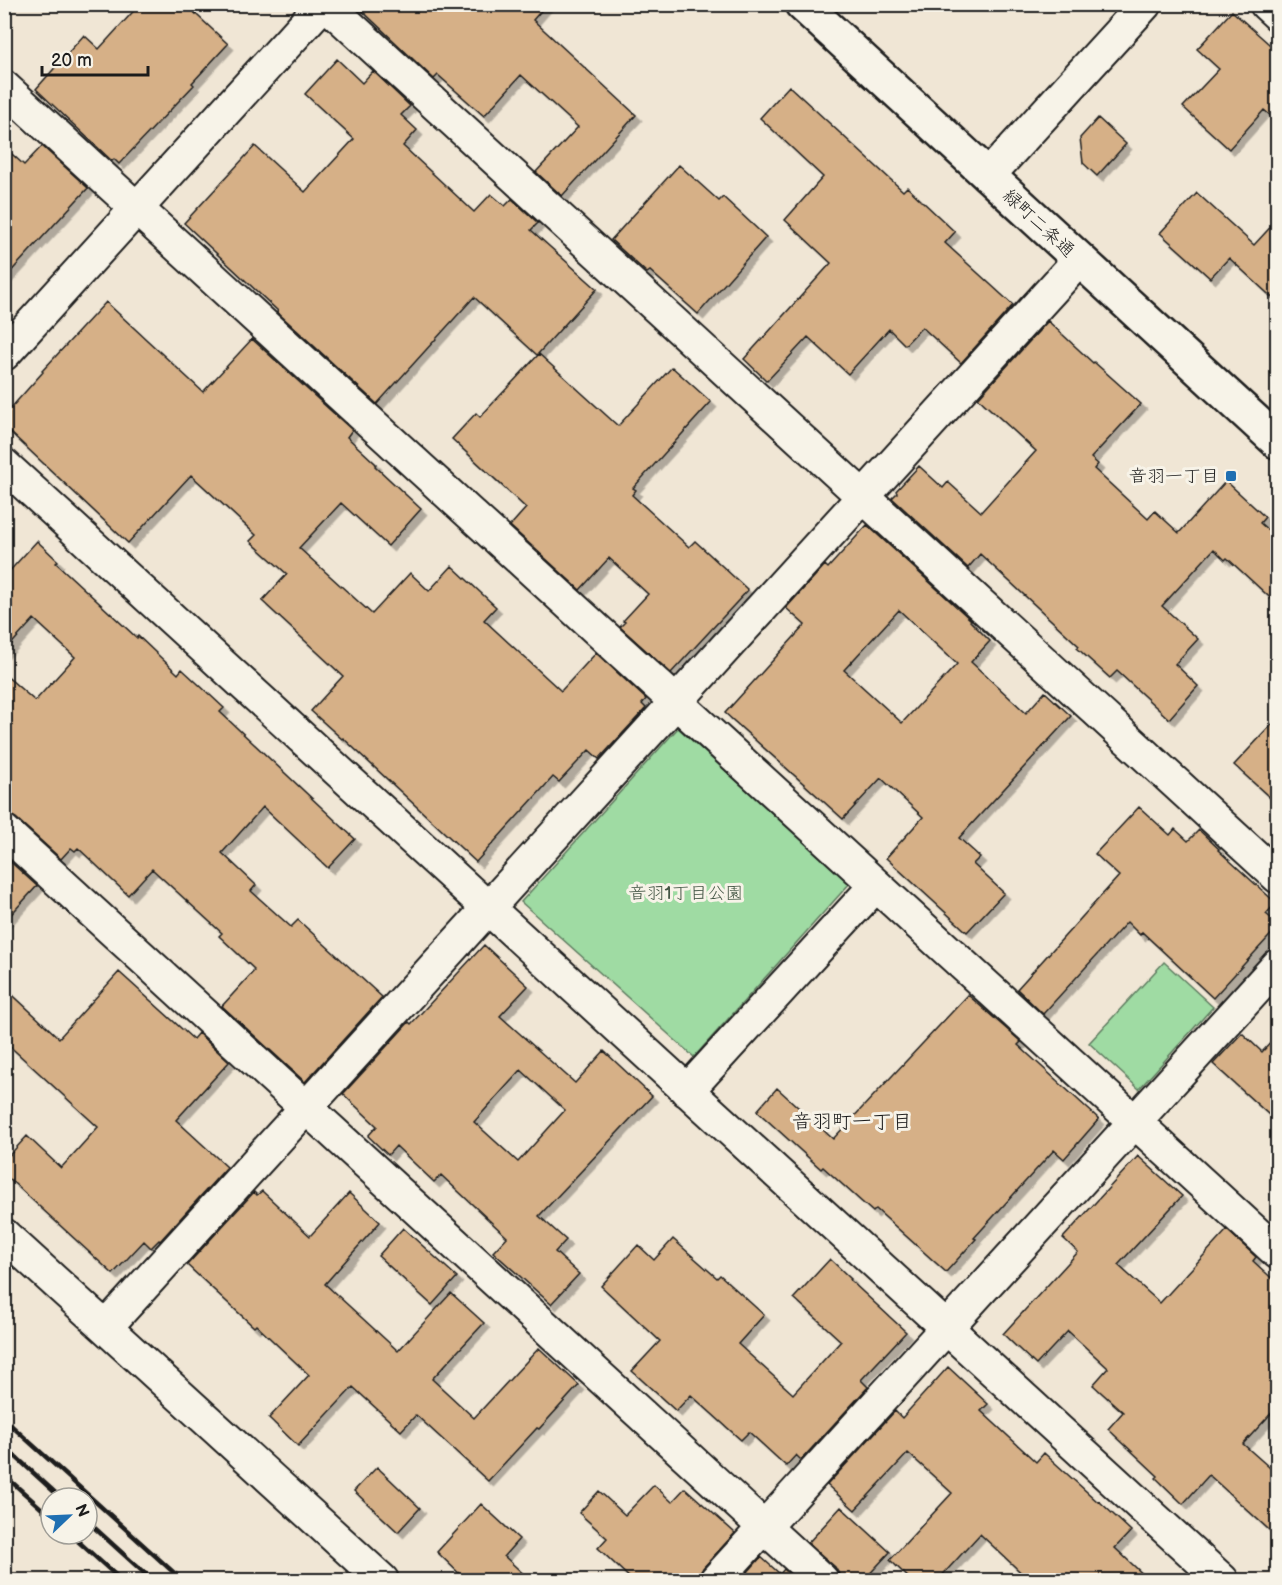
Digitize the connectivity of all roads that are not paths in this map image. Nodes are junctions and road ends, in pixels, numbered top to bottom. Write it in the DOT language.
graph roads {
  1 [pos="325,4"];
  2 [pos="801,4"];
  3 [pos="1145,4"];
  4 [pos="1266,4"];
  5 [pos="1278,15"];
  6 [pos="4,87"];
  7 [pos="988,176"];
  8 [pos="137,208"];
  9 [pos="1079,260"];
  10 [pos="4,354"];
  11 [pos="1278,442"];
  12 [pos="4,465"];
  13 [pos="863,497"];
  14 [pos="676,702"];
  15 [pos="4,831"];
  16 [pos="1278,877"];
  17 [pos="876,885"];
  18 [pos="488,908"];
  19 [pos="1278,965"];
  20 [pos="687,1091"];
  21 [pos="306,1107"];
  22 [pos="1134,1122"];
  23 [pos="4,1234"];
  24 [pos="1278,1253"];
  25 [pos="106,1328"];
  26 [pos="946,1328"];
  27 [pos="765,1528"];
  28 [pos="382,1581"];
  29 [pos="716,1581"];
  30 [pos="822,1581"];
  31 [pos="1222,1581"];
  1 -- 8 [label="street"];
  1 -- 13 [label="street"];
  2 -- 7 [label="street, 緑町二条通"];
  3 -- 7 [label="street"];
  4 -- 5 [label="street"];
  6 -- 8 [label="street"];
  7 -- 9 [label="street, 緑町二条通"];
  8 -- 10 [label="street"];
  8 -- 14 [label="street"];
  9 -- 11 [label="street, 緑町二条通"];
  9 -- 13 [label="street"];
  12 -- 18 [label="street"];
  13 -- 14 [label="street"];
  13 -- 16 [label="street"];
  14 -- 17 [label="street"];
  14 -- 18 [label="street"];
  15 -- 21 [label="street"];
  17 -- 20 [label="street"];
  17 -- 22 [label="street"];
  18 -- 20 [label="street"];
  18 -- 21 [label="street"];
  19 -- 22 [label="street"];
  20 -- 26 [label="street"];
  21 -- 25 [label="street"];
  21 -- 27 [label="street"];
  22 -- 24 [label="street"];
  22 -- 26 [label="street"];
  23 -- 25 [label="street"];
  25 -- 28 [label="street"];
  26 -- 27 [label="street"];
  26 -- 31 [label="street"];
  27 -- 29 [label="street"];
  27 -- 30 [label="street"];
}
